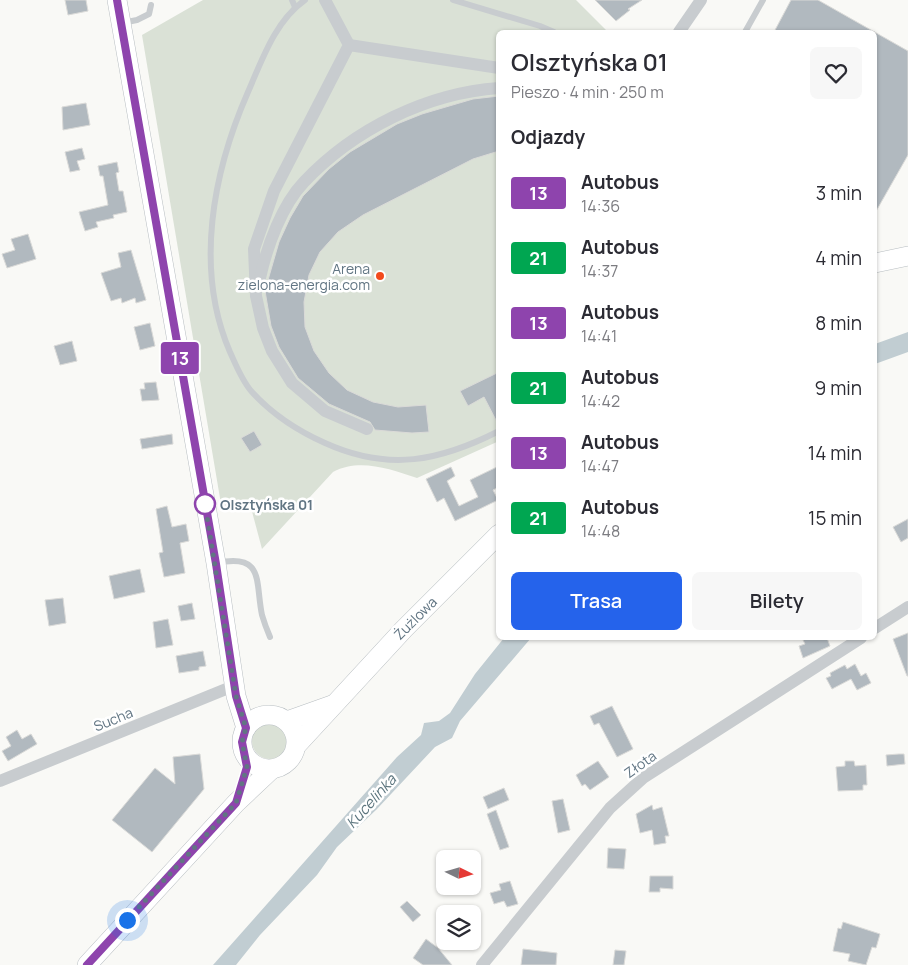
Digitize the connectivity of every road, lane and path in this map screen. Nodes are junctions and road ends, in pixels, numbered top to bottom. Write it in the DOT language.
graph roads {
  1 [pos="117,0"];
  2 [pos="292,0"];
  3 [pos="305,0"];
  4 [pos="325,0"];
  5 [pos="453,0"];
  6 [pos="763,0"];
  7 [pos="699,1"];
  8 [pos="151,5"];
  9 [pos="295,7"];
  10 [pos="121,23"];
  11 [pos="549,30"];
  12 [pos="680,30"];
  13 [pos="746,30"];
  14 [pos="348,45"];
  15 [pos="496,68"];
  16 [pos="496,88"];
  17 [pos="908,256"];
  18 [pos="877,263"];
  19 [pos="256,296"];
  20 [pos="367,429"];
  21 [pos="496,432"];
  22 [pos="496,537"];
  23 [pos="216,564"];
  24 [pos="908,607"];
  25 [pos="877,627"];
  26 [pos="270,638"];
  27 [pos="857,640"];
  28 [pos="236,685"];
  29 [pos="333,704"];
  30 [pos="262,715"];
  31 [pos="287,721"];
  32 [pos="246,728"];
  33 [pos="296,746"];
  34 [pos="247,758"];
  35 [pos="271,770"];
  36 [pos="0,781"];
  37 [pos="236,803"];
  38 [pos="87,965"];
  39 [pos="482,965"];
  1 -- 10 [label="street"];
  2 -- 9 [label="lane"];
  3 -- 9 [label="lane"];
  4 -- 14 [label="street"];
  5 -- 11 [label="lane"];
  6 -- 13 [label="lane"];
  7 -- 12 [label="street"];
  8 -- 10 [label="lane"];
  9 -- 21 [label="lane"];
  10 -- 23 [label="street"];
  14 -- 15 [label="street"];
  14 -- 19 [label="street"];
  16 -- 19 [label="street"];
  17 -- 18 [label="street"];
  19 -- 20 [label="street"];
  22 -- 29 [label="street, Żużlowa"];
  23 -- 26 [label="lane"];
  23 -- 28 [label="street"];
  24 -- 25 [label="street"];
  27 -- 39 [label="street, Złota"];
  28 -- 30 [label="street"];
  28 -- 32 [label="street"];
  28 -- 36 [label="street, Sucha"];
  29 -- 31 [label="street, Żużlowa"];
  29 -- 33 [label="street, Żużlowa"];
  30 -- 31 [label="street"];
  30 -- 32 [label="street"];
  31 -- 33 [label="street"];
  32 -- 34 [label="street"];
  33 -- 35 [label="street"];
  34 -- 35 [label="street"];
  34 -- 37 [label="street"];
  35 -- 37 [label="street"];
  37 -- 38 [label="street"];
}
